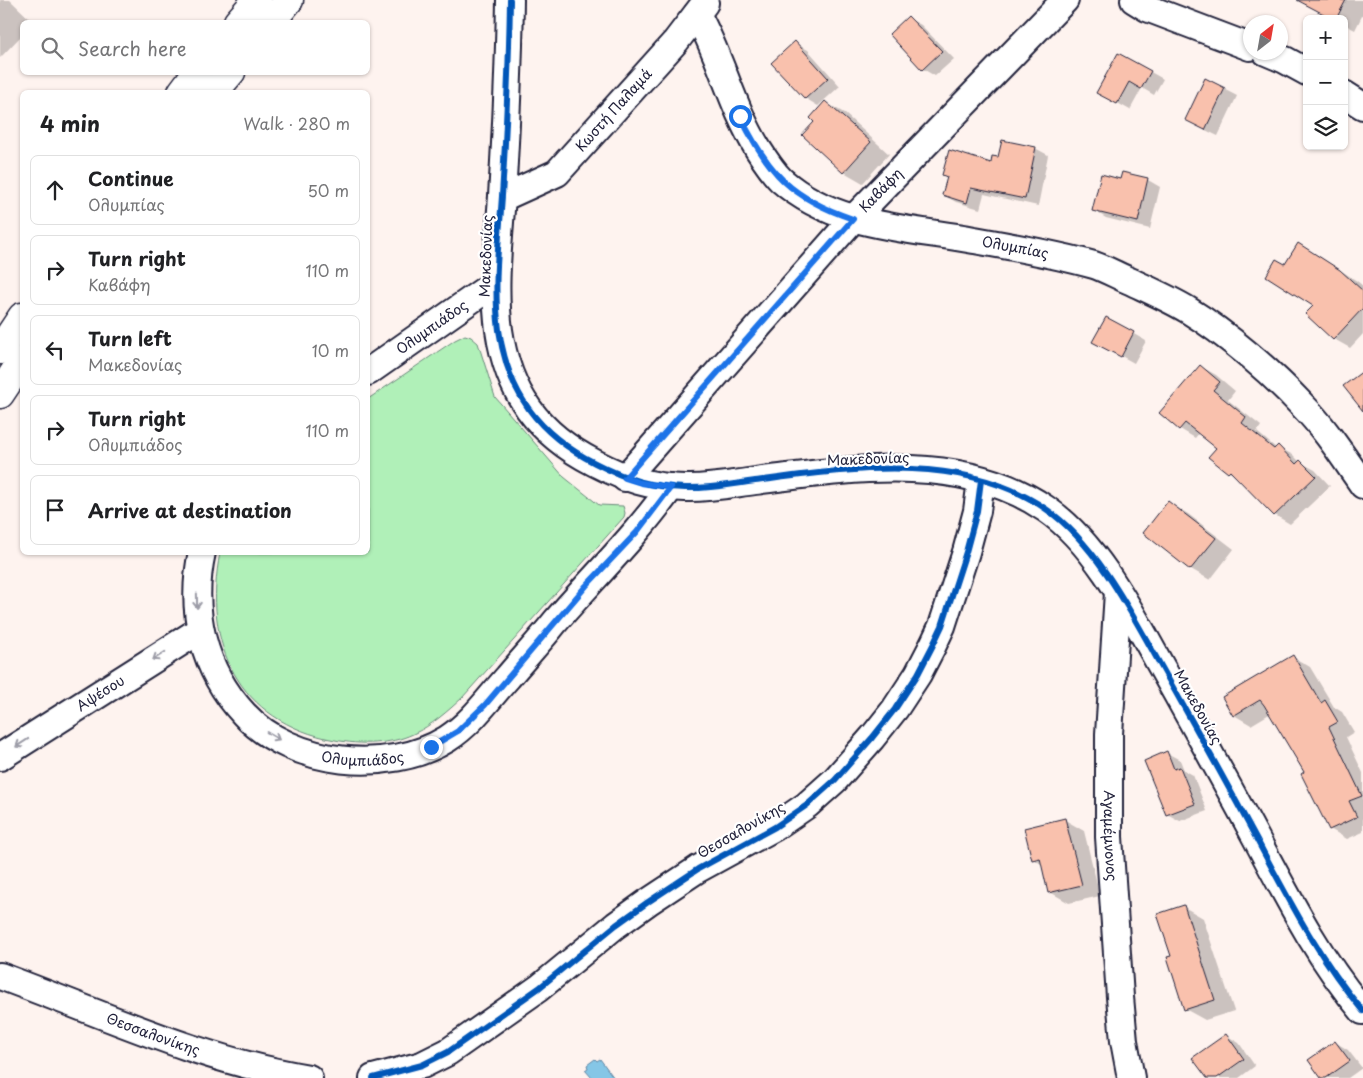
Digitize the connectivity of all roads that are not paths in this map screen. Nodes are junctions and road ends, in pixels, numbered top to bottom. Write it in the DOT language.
graph roads {
  1 [pos="257,0"];
  2 [pos="289,0"];
  3 [pos="510,0"];
  4 [pos="1065,0"];
  5 [pos="1134,0"];
  6 [pos="702,7"];
  7 [pos="240,20"];
  8 [pos="273,20"];
  9 [pos="1243,43"];
  10 [pos="1285,60"];
  11 [pos="1303,70"];
  12 [pos="195,75"];
  13 [pos="228,75"];
  14 [pos="184,90"];
  15 [pos="216,90"];
  16 [pos="1348,97"];
  17 [pos="1363,106"];
  18 [pos="502,198"];
  19 [pos="853,219"];
  20 [pos="495,283"];
  21 [pos="20,320"];
  22 [pos="0,350"];
  23 [pos="20,364"];
  24 [pos="370,371"];
  25 [pos="0,394"];
  26 [pos="625,478"];
  27 [pos="981,480"];
  28 [pos="1363,485"];
  29 [pos="671,487"];
  30 [pos="202,555"];
  31 [pos="1118,592"];
  32 [pos="200,630"];
  33 [pos="0,757"];
  34 [pos="0,976"];
  35 [pos="1363,1011"];
  36 [pos="310,1078"];
  37 [pos="373,1078"];
  38 [pos="1131,1078"];
  1 -- 7 [label="main road"];
  2 -- 8 [label="main road"];
  3 -- 18 [label="street, Μακεδονίας"];
  4 -- 19 [label="street, Καβάφη"];
  5 -- 9 [label="street"];
  6 -- 18 [label="street, Κωστή Παλαμά"];
  6 -- 19 [label="street, Ολυμπίας"];
  10 -- 11 [label="street"];
  12 -- 14 [label="main road"];
  13 -- 15 [label="main road"];
  16 -- 17 [label="street"];
  18 -- 20 [label="street, Μακεδονίας"];
  19 -- 26 [label="street, Καβάφη"];
  19 -- 28 [label="street, Ολυμπίας"];
  20 -- 24 [label="street, Ολυμπιάδος"];
  20 -- 26 [label="street, Μακεδονίας"];
  21 -- 22 [label="main road"];
  23 -- 25 [label="main road"];
  26 -- 29 [label="street, Μακεδονίας"];
  27 -- 29 [label="street, Μακεδονίας"];
  27 -- 31 [label="street, Μακεδονίας"];
  27 -- 37 [label="street, Θεσσαλονίκης"];
  32 -- 29 [label="street, Ολυμπιάδος, one-way"];
  30 -- 32 [label="street, Ολυμπιάδος, one-way"];
  31 -- 35 [label="street, Μακεδονίας"];
  31 -- 38 [label="street, Αγαμέμνονος"];
  32 -- 33 [label="street, Αψέσου, one-way"];
  34 -- 36 [label="street, Θεσσαλονίκης"];
}
